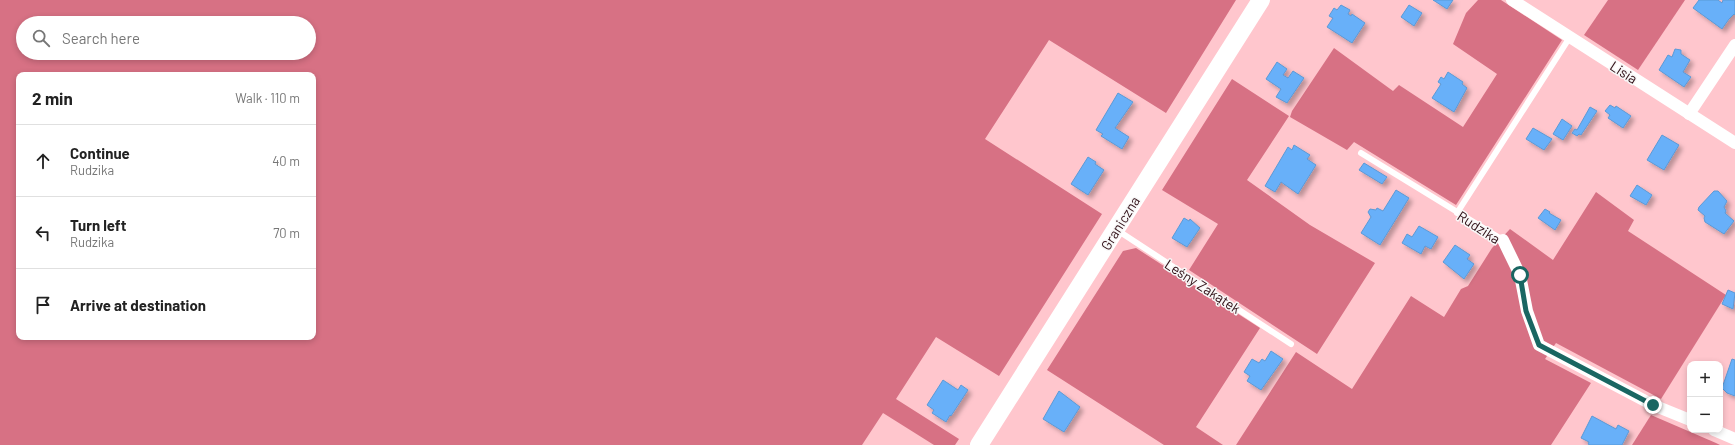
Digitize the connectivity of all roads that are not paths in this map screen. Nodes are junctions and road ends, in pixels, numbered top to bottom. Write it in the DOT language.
graph roads {
  1 [pos="1261,0"];
  2 [pos="1512,0"];
  3 [pos="1570,37"];
  4 [pos="1735,45"];
  5 [pos="1689,114"];
  6 [pos="1735,142"];
  7 [pos="1361,153"];
  8 [pos="1457,213"];
  9 [pos="1116,229"];
  10 [pos="1503,240"];
  11 [pos="1291,344"];
  12 [pos="1687,419"];
  13 [pos="1721,433"];
  14 [pos="1735,439"];
  15 [pos="979,445"];
  1 -- 9 [label="street, Graniczna"];
  2 -- 3 [label="street, Lisia"];
  3 -- 5 [label="street, Lisia"];
  3 -- 8 [label="lane"];
  4 -- 5 [label="street"];
  5 -- 6 [label="street, Lisia"];
  7 -- 8 [label="lane, Rudzika"];
  8 -- 10 [label="lane, Rudzika"];
  9 -- 11 [label="lane, Leśny Zakątek"];
  9 -- 15 [label="street, Graniczna"];
  10 -- 12 [label="street, Rudzika"];
  13 -- 14 [label="street"];
}
